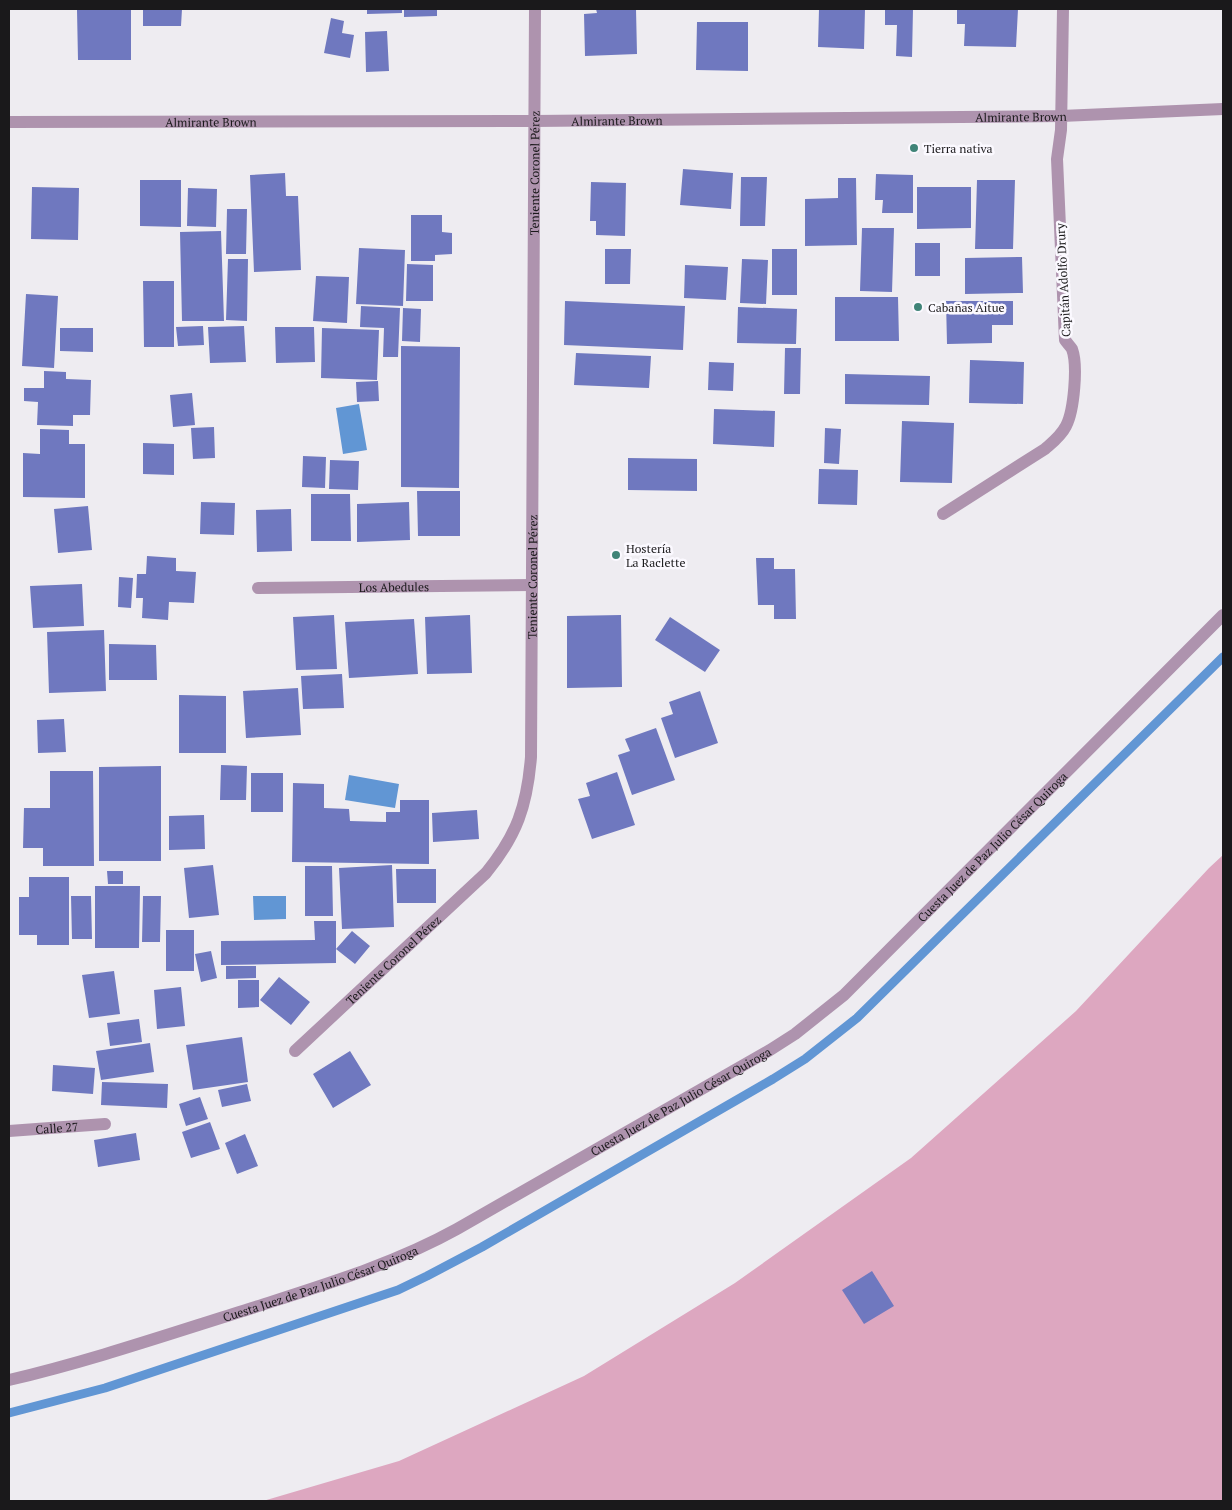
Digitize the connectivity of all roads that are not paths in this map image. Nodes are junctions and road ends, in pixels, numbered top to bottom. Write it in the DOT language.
graph roads {
  1 [pos="535,9"];
  2 [pos="1064,9"];
  3 [pos="1223,109"];
  4 [pos="1061,116"];
  5 [pos="534,121"];
  6 [pos="9,122"];
  7 [pos="943,514"];
  8 [pos="532,585"];
  9 [pos="258,588"];
  10 [pos="1223,615"];
  11 [pos="295,1051"];
  12 [pos="105,1124"];
  13 [pos="9,1131"];
  14 [pos="9,1380"];
  1 -- 5 [label="street, Teniente Coronel Pérez"];
  2 -- 4 [label="street, Capitán Adolfo Drury"];
  3 -- 4 [label="street, Almirante Brown"];
  4 -- 5 [label="street, Almirante Brown"];
  4 -- 7 [label="street, Capitán Adolfo Drury"];
  5 -- 6 [label="street, Almirante Brown"];
  5 -- 8 [label="street, Teniente Coronel Pérez"];
  8 -- 9 [label="street, Los Abedules"];
  8 -- 11 [label="street, Teniente Coronel Pérez"];
  10 -- 14 [label="street, Cuesta Juez de Paz Julio César Quiroga"];
  12 -- 13 [label="street, Calle 27"];
}
